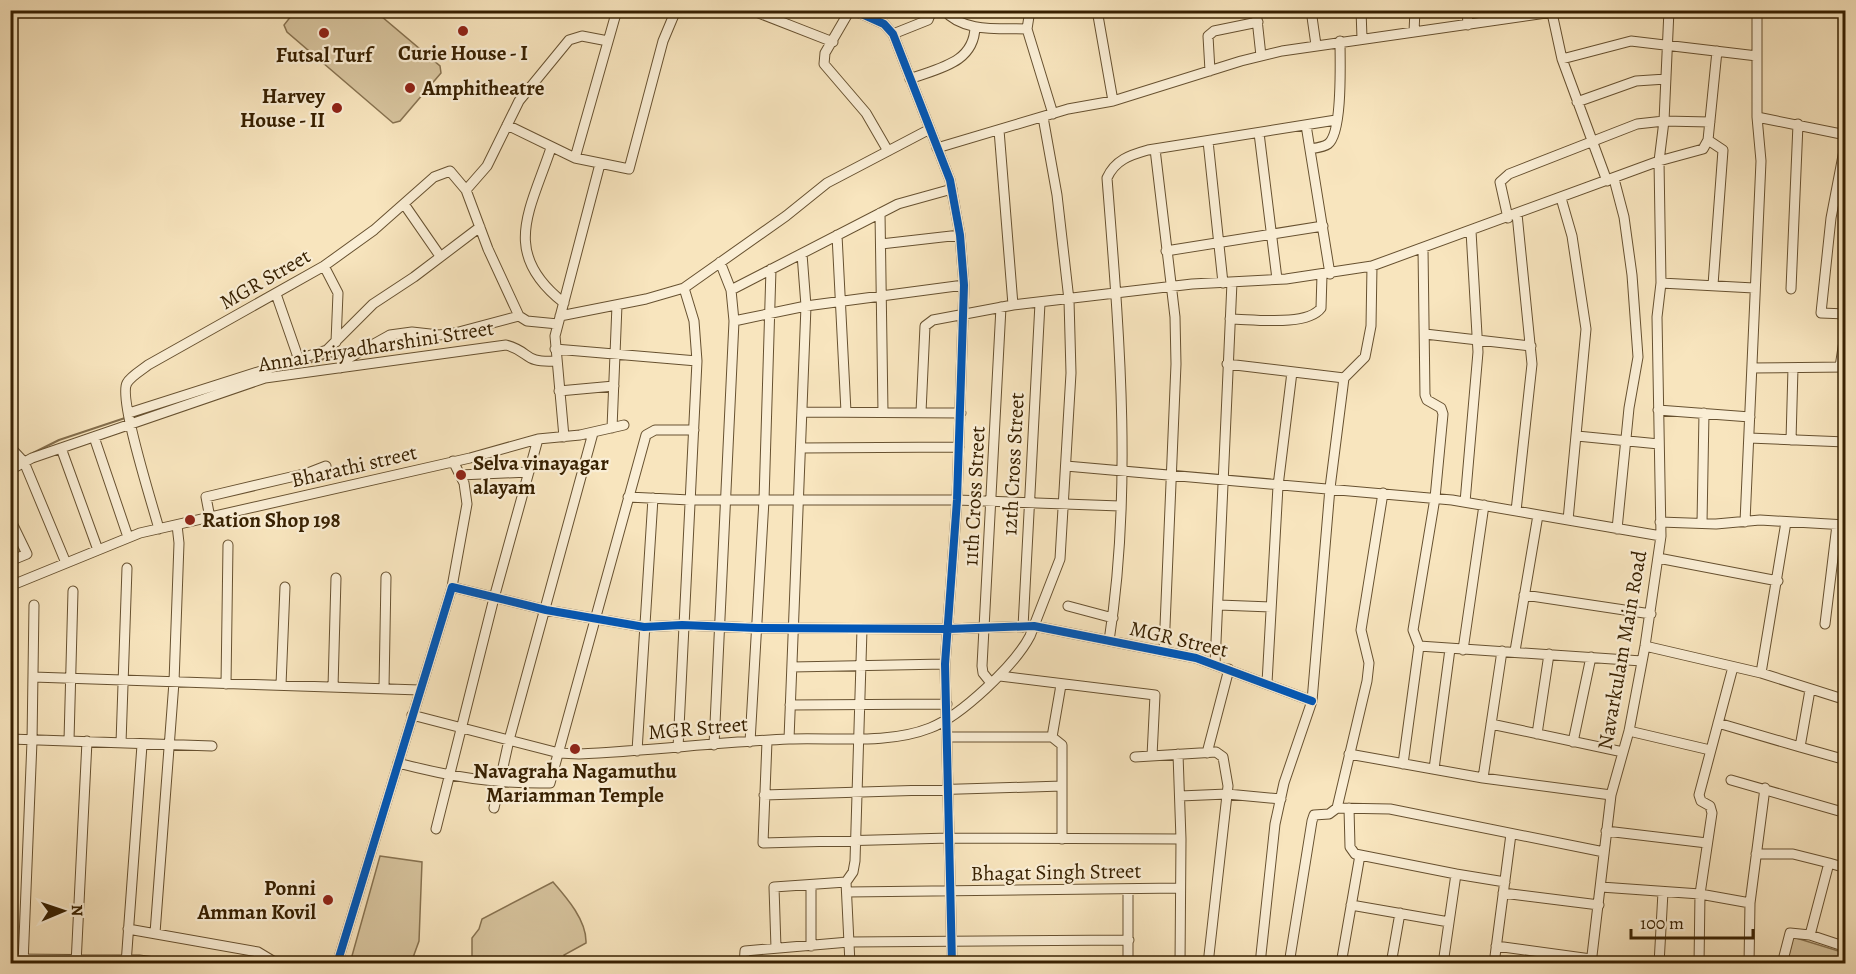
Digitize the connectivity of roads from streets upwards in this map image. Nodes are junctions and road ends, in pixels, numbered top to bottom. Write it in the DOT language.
graph roads {
  1 [pos="617,10"];
  2 [pos="676,10"];
  3 [pos="751,10"];
  4 [pos="852,10"];
  5 [pos="932,10"];
  6 [pos="944,10"];
  7 [pos="1030,10"];
  8 [pos="1097,10"];
  9 [pos="1256,10"];
  10 [pos="1311,10"];
  11 [pos="1361,10"];
  12 [pos="1415,10"];
  13 [pos="1467,10"];
  14 [pos="1567,10"];
  15 [pos="1669,10"];
  16 [pos="1757,10"];
  17 [pos="1552,13"];
  18 [pos="1257,22"];
  19 [pos="1468,25"];
  20 [pos="975,27"];
  21 [pos="1028,29"];
  22 [pos="1414,32"];
  23 [pos="893,34"];
  24 [pos="1362,38"];
  25 [pos="608,41"];
  26 [pos="1340,41"];
  27 [pos="833,42"];
  28 [pos="1667,44"];
  29 [pos="1316,45"];
  30 [pos="1717,51"];
  31 [pos="1261,56"];
  32 [pos="1757,56"];
  33 [pos="1562,59"];
  34 [pos="1210,71"];
  35 [pos="910,79"];
  36 [pos="1666,79"];
  37 [pos="1113,101"];
  38 [pos="1577,102"];
  39 [pos="1053,114"];
  40 [pos="1043,117"];
  41 [pos="1757,117"];
  42 [pos="1336,120"];
  43 [pos="1664,121"];
  44 [pos="1710,122"];
  45 [pos="1798,124"];
  46 [pos="507,125"];
  47 [pos="1306,125"];
  48 [pos="930,129"];
  49 [pos="999,130"];
  50 [pos="1258,133"];
  51 [pos="1845,135"];
  52 [pos="1592,140"];
  53 [pos="1708,140"];
  54 [pos="1845,140"];
  55 [pos="1208,141"];
  56 [pos="551,148"];
  57 [pos="937,148"];
  58 [pos="1155,149"];
  59 [pos="1310,149"];
  60 [pos="888,151"];
  61 [pos="575,158"];
  62 [pos="1659,161"];
  63 [pos="600,164"];
  64 [pos="1610,180"];
  65 [pos="952,189"];
  66 [pos="466,190"];
  67 [pos="1561,198"];
  68 [pos="404,204"];
  69 [pos="880,213"];
  70 [pos="1513,216"];
  71 [pos="1323,226"];
  72 [pos="480,227"];
  73 [pos="1471,231"];
  74 [pos="1271,234"];
  75 [pos="837,235"];
  76 [pos="960,235"];
  77 [pos="1219,243"];
  78 [pos="881,244"];
  79 [pos="1423,249"];
  80 [pos="1166,251"];
  81 [pos="802,254"];
  82 [pos="440,256"];
  83 [pos="720,262"];
  84 [pos="324,266"];
  85 [pos="1372,266"];
  86 [pos="771,270"];
  87 [pos="1326,274"];
  88 [pos="1277,279"];
  89 [pos="1228,282"];
  90 [pos="1660,283"];
  91 [pos="964,285"];
  92 [pos="1713,285"];
  93 [pos="1170,287"];
  94 [pos="684,288"];
  95 [pos="1755,288"];
  96 [pos="1791,288"];
  97 [pos="731,290"];
  98 [pos="1117,292"];
  99 [pos="276,294"];
  100 [pos="883,296"];
  101 [pos="1069,300"];
  102 [pos="842,301"];
  103 [pos="564,303"];
  104 [pos="1040,303"];
  105 [pos="617,305"];
  106 [pos="1013,305"];
  107 [pos="806,306"];
  108 [pos="1001,307"];
  109 [pos="770,314"];
  110 [pos="965,314"];
  111 [pos="1845,315"];
  112 [pos="519,316"];
  113 [pos="1230,319"];
  114 [pos="559,320"];
  115 [pos="734,321"];
  116 [pos="1845,328"];
  117 [pos="1425,334"];
  118 [pos="1478,339"];
  119 [pos="336,342"];
  120 [pos="1531,346"];
  121 [pos="555,350"];
  122 [pos="615,356"];
  123 [pos="299,360"];
  124 [pos="556,361"];
  125 [pos="697,361"];
  126 [pos="1227,364"];
  127 [pos="1843,367"];
  128 [pos="340,368"];
  129 [pos="1752,368"];
  130 [pos="1793,368"];
  131 [pos="1292,372"];
  132 [pos="1344,378"];
  133 [pos="614,386"];
  134 [pos="559,391"];
  135 [pos="1658,410"];
  136 [pos="129,412"];
  137 [pos="802,412"];
  138 [pos="846,412"];
  139 [pos="884,412"];
  140 [pos="921,412"];
  141 [pos="961,413"];
  142 [pos="1704,414"];
  143 [pos="1750,417"];
  144 [pos="131,425"];
  145 [pos="624,425"];
  146 [pos="612,428"];
  147 [pos="694,430"];
  148 [pos="592,433"];
  149 [pos="1577,436"];
  150 [pos="94,437"];
  151 [pos="564,437"];
  152 [pos="1749,438"];
  153 [pos="538,439"];
  154 [pos="1791,440"];
  155 [pos="1628,441"];
  156 [pos="1845,442"];
  157 [pos="1659,444"];
  158 [pos="10,447"];
  159 [pos="801,447"];
  160 [pos="959,447"];
  161 [pos="61,448"];
  162 [pos="24,462"];
  163 [pos="453,462"];
  164 [pos="326,466"];
  165 [pos="1066,466"];
  166 [pos="10,470"];
  167 [pos="1121,471"];
  168 [pos="529,472"];
  169 [pos="460,475"];
  170 [pos="1170,477"];
  171 [pos="1223,481"];
  172 [pos="1278,486"];
  173 [pos="1330,488"];
  174 [pos="1383,493"];
  175 [pos="628,497"];
  176 [pos="653,498"];
  177 [pos="1435,498"];
  178 [pos="800,499"];
  179 [pos="690,500"];
  180 [pos="764,500"];
  181 [pos="957,500"];
  182 [pos="726,501"];
  183 [pos="991,502"];
  184 [pos="1466,502"];
  185 [pos="1029,503"];
  186 [pos="1065,504"];
  187 [pos="1484,505"];
  188 [pos="1120,506"];
  189 [pos="1516,511"];
  190 [pos="1538,515"];
  191 [pos="210,518"];
  192 [pos="10,519"];
  193 [pos="1568,520"];
  194 [pos="1660,522"];
  195 [pos="1745,522"];
  196 [pos="1786,522"];
  197 [pos="1702,523"];
  198 [pos="177,525"];
  199 [pos="1841,525"];
  200 [pos="159,529"];
  201 [pos="1617,529"];
  202 [pos="1661,536"];
  203 [pos="128,537"];
  204 [pos="228,545"];
  205 [pos="98,550"];
  206 [pos="1658,558"];
  207 [pos="10,561"];
  208 [pos="66,563"];
  209 [pos="127,568"];
  210 [pos="386,577"];
  211 [pos="336,578"];
  212 [pos="1778,581"];
  213 [pos="10,586"];
  214 [pos="285,587"];
  215 [pos="452,587"];
  216 [pos="73,591"];
  217 [pos="1524,595"];
  218 [pos="494,598"];
  219 [pos="34,605"];
  220 [pos="1220,605"];
  221 [pos="1068,606"];
  222 [pos="1271,607"];
  223 [pos="546,610"];
  224 [pos="1651,614"];
  225 [pos="594,618"];
  226 [pos="1113,618"];
  227 [pos="1825,624"];
  228 [pos="682,625"];
  229 [pos="720,625"];
  230 [pos="1034,626"];
  231 [pos="644,627"];
  232 [pos="1023,627"];
  233 [pos="757,628"];
  234 [pos="986,628"];
  235 [pos="793,629"];
  236 [pos="862,629"];
  237 [pos="948,629"];
  238 [pos="1109,641"];
  239 [pos="1419,646"];
  240 [pos="1645,646"];
  241 [pos="1450,649"];
  242 [pos="1164,650"];
  243 [pos="1463,650"];
  244 [pos="1502,651"];
  245 [pos="1515,651"];
  246 [pos="1549,654"];
  247 [pos="1591,657"];
  248 [pos="1642,662"];
  249 [pos="945,664"];
  250 [pos="1215,664"];
  251 [pos="860,666"];
  252 [pos="1733,667"];
  253 [pos="792,668"];
  254 [pos="1229,669"];
  255 [pos="1761,673"];
  256 [pos="1000,676"];
  257 [pos="33,677"];
  258 [pos="72,679"];
  259 [pos="125,681"];
  260 [pos="174,682"];
  261 [pos="991,683"];
  262 [pos="1267,683"];
  263 [pos="226,684"];
  264 [pos="281,685"];
  265 [pos="1060,685"];
  266 [pos="333,687"];
  267 [pos="384,687"];
  268 [pos="420,690"];
  269 [pos="1810,690"];
  270 [pos="1845,700"];
  271 [pos="1312,701"];
  272 [pos="858,704"];
  273 [pos="947,704"];
  274 [pos="790,705"];
  275 [pos="412,715"];
  276 [pos="948,717"];
  277 [pos="1718,723"];
  278 [pos="1491,724"];
  279 [pos="460,728"];
  280 [pos="1629,731"];
  281 [pos="1537,734"];
  282 [pos="857,737"];
  283 [pos="948,737"];
  284 [pos="1052,737"];
  285 [pos="10,739"];
  286 [pos="789,739"];
  287 [pos="69,740"];
  288 [pos="509,740"];
  289 [pos="32,741"];
  290 [pos="87,741"];
  291 [pos="767,741"];
  292 [pos="750,742"];
  293 [pos="1573,742"];
  294 [pos="121,743"];
  295 [pos="142,745"];
  296 [pos="714,745"];
  297 [pos="169,746"];
  298 [pos="212,746"];
  299 [pos="1800,747"];
  300 [pos="678,748"];
  301 [pos="1710,750"];
  302 [pos="637,751"];
  303 [pos="1623,752"];
  304 [pos="559,753"];
  305 [pos="1207,753"];
  306 [pos="1178,754"];
  307 [pos="1349,754"];
  308 [pos="1152,756"];
  309 [pos="1135,757"];
  310 [pos="1845,760"];
  311 [pos="398,763"];
  312 [pos="1402,764"];
  313 [pos="1434,769"];
  314 [pos="448,777"];
  315 [pos="1483,778"];
  316 [pos="1731,780"];
  317 [pos="500,784"];
  318 [pos="1062,786"];
  319 [pos="1765,788"];
  320 [pos="949,791"];
  321 [pos="857,793"];
  322 [pos="1227,794"];
  323 [pos="764,795"];
  324 [pos="1611,795"];
  325 [pos="1180,796"];
  326 [pos="1281,799"];
  327 [pos="494,808"];
  328 [pos="1336,808"];
  329 [pos="1349,808"];
  330 [pos="1845,813"];
  331 [pos="436,829"];
  332 [pos="1606,831"];
  333 [pos="1511,834"];
  334 [pos="950,838"];
  335 [pos="1062,838"];
  336 [pos="1181,839"];
  337 [pos="856,841"];
  338 [pos="1707,843"];
  339 [pos="1604,852"];
  340 [pos="1756,854"];
  341 [pos="1360,855"];
  342 [pos="1829,863"];
  343 [pos="1845,868"];
  344 [pos="1456,874"];
  345 [pos="1505,882"];
  346 [pos="812,885"];
  347 [pos="847,887"];
  348 [pos="1601,887"];
  349 [pos="1180,888"];
  350 [pos="1128,889"];
  351 [pos="951,891"];
  352 [pos="1663,892"];
  353 [pos="1503,893"];
  354 [pos="1700,894"];
  355 [pos="1750,903"];
  356 [pos="1351,904"];
  357 [pos="1599,905"];
  358 [pos="1400,913"];
  359 [pos="1449,922"];
  360 [pos="128,929"];
  361 [pos="155,933"];
  362 [pos="1810,935"];
  363 [pos="1129,940"];
  364 [pos="951,941"];
  365 [pos="849,942"];
  366 [pos="811,946"];
  367 [pos="1496,946"];
  368 [pos="1845,947"];
  369 [pos="776,948"];
  370 [pos="10,959"];
  371 [pos="1591,961"];
  372 [pos="23,962"];
  373 [pos="76,962"];
  374 [pos="126,962"];
  375 [pos="170,963"];
  376 [pos="278,963"];
  377 [pos="337,963"];
  378 [pos="744,963"];
  379 [pos="850,963"];
  380 [pos="951,963"];
  381 [pos="1128,963"];
  382 [pos="1180,963"];
  383 [pos="1208,963"];
  384 [pos="1260,963"];
  385 [pos="1289,963"];
  386 [pos="1341,963"];
  387 [pos="1392,963"];
  388 [pos="1443,963"];
  389 [pos="1494,963"];
  390 [pos="1660,963"];
  391 [pos="1699,963"];
  392 [pos="1749,963"];
  393 [pos="1782,963"];
  1 -- 25 [label="street"];
  2 -- 63 [label="street"];
  3 -- 27 [label="street"];
  4 -- 23 [label="street"];
  4 -- 27 [label="street"];
  5 -- 23 [label="street"];
  6 -- 20 [label="street"];
  7 -- 21 [label="street"];
  8 -- 37 [label="street"];
  9 -- 18 [label="street"];
  10 -- 29 [label="street"];
  11 -- 24 [label="street"];
  12 -- 22 [label="street"];
  13 -- 19 [label="street"];
  14 -- 17 [label="street"];
  15 -- 28 [label="street, Navarkulam Main Road"];
  16 -- 32 [label="street"];
  17 -- 19 [label="street"];
  17 -- 33 [label="street"];
  18 -- 31 [label="street"];
  18 -- 34 [label="street"];
  19 -- 22 [label="street"];
  20 -- 21 [label="street"];
  20 -- 35 [label="street"];
  21 -- 39 [label="street"];
  22 -- 24 [label="street"];
  23 -- 35 [label="street"];
  24 -- 26 [label="street"];
  25 -- 46 [label="street"];
  25 -- 61 [label="street"];
  26 -- 29 [label="street"];
  26 -- 42 [label="street"];
  27 -- 60 [label="street"];
  28 -- 30 [label="street"];
  28 -- 33 [label="street"];
  28 -- 36 [label="street, Navarkulam Main Road"];
  29 -- 31 [label="street"];
  30 -- 32 [label="street"];
  30 -- 44 [label="street"];
  31 -- 34 [label="street"];
  32 -- 41 [label="street"];
  33 -- 38 [label="street"];
  34 -- 37 [label="street"];
  35 -- 48 [label="street"];
  36 -- 38 [label="street"];
  36 -- 43 [label="street, Navarkulam Main Road"];
  37 -- 39 [label="street"];
  38 -- 52 [label="street"];
  39 -- 40 [label="street"];
  40 -- 49 [label="street"];
  40 -- 101 [label="street"];
  41 -- 45 [label="street"];
  41 -- 95 [label="street"];
  42 -- 47 [label="street"];
  42 -- 59 [label="street"];
  43 -- 44 [label="street"];
  43 -- 52 [label="street"];
  43 -- 62 [label="street, Navarkulam Main Road"];
  44 -- 53 [label="street"];
  45 -- 51 [label="street"];
  45 -- 96 [label="street"];
  46 -- 56 [label="street"];
  46 -- 66 [label="street"];
  47 -- 50 [label="street"];
  47 -- 59 [label="street"];
  48 -- 57 [label="street"];
  48 -- 60 [label="street"];
  49 -- 57 [label="street"];
  49 -- 106 [label="street"];
  50 -- 55 [label="street"];
  50 -- 74 [label="street"];
  52 -- 64 [label="street"];
  52 -- 70 [label="street"];
  53 -- 62 [label="street"];
  53 -- 92 [label="street"];
  54 -- 111 [label="street"];
  55 -- 58 [label="street"];
  55 -- 77 [label="street"];
  56 -- 61 [label="street"];
  56 -- 103 [label="street"];
  57 -- 65 [label="street"];
  58 -- 80 [label="street"];
  58 -- 98 [label="street"];
  59 -- 71 [label="street"];
  60 -- 83 [label="street"];
  61 -- 63 [label="street"];
  62 -- 64 [label="street"];
  62 -- 90 [label="street, Navarkulam Main Road"];
  63 -- 103 [label="street"];
  64 -- 67 [label="street"];
  64 -- 155 [label="street"];
  65 -- 69 [label="street"];
  65 -- 76 [label="street"];
  66 -- 68 [label="street, MGR Street"];
  66 -- 72 [label="street"];
  67 -- 70 [label="street"];
  67 -- 149 [label="street"];
  68 -- 82 [label="street"];
  68 -- 84 [label="street, MGR Street"];
  69 -- 75 [label="street"];
  69 -- 78 [label="street"];
  70 -- 73 [label="street"];
  70 -- 120 [label="street"];
  71 -- 74 [label="street"];
  71 -- 87 [label="street"];
  72 -- 82 [label="street"];
  72 -- 112 [label="street"];
  73 -- 79 [label="street"];
  73 -- 118 [label="street"];
  74 -- 77 [label="street"];
  74 -- 88 [label="street"];
  75 -- 81 [label="street"];
  75 -- 102 [label="street"];
  76 -- 78 [label="street"];
  76 -- 91 [label="street"];
  77 -- 80 [label="street"];
  77 -- 89 [label="street"];
  78 -- 100 [label="street"];
  79 -- 85 [label="street"];
  79 -- 117 [label="street"];
  80 -- 93 [label="street"];
  81 -- 86 [label="street"];
  81 -- 107 [label="street"];
  82 -- 119 [label="street"];
  83 -- 94 [label="street"];
  83 -- 97 [label="street"];
  84 -- 99 [label="street, MGR Street"];
  84 -- 119 [label="street"];
  85 -- 87 [label="street"];
  85 -- 132 [label="street"];
  86 -- 97 [label="street"];
  86 -- 109 [label="street"];
  87 -- 88 [label="street"];
  87 -- 113 [label="street"];
  88 -- 89 [label="street"];
  89 -- 93 [label="street"];
  89 -- 113 [label="street"];
  90 -- 92 [label="street"];
  90 -- 135 [label="street, Navarkulam Main Road"];
  91 -- 100 [label="street"];
  91 -- 110 [label="street"];
  92 -- 95 [label="street"];
  93 -- 98 [label="street"];
  93 -- 170 [label="street"];
  94 -- 105 [label="street"];
  94 -- 125 [label="street"];
  95 -- 129 [label="street"];
  97 -- 115 [label="street"];
  98 -- 101 [label="street"];
  98 -- 167 [label="street"];
  99 -- 123 [label="street"];
  99 -- 136 [label="street, MGR Street"];
  100 -- 102 [label="street"];
  100 -- 139 [label="street"];
  101 -- 104 [label="street"];
  101 -- 165 [label="street"];
  102 -- 107 [label="street"];
  102 -- 138 [label="street"];
  103 -- 114 [label="street"];
  104 -- 106 [label="street"];
  104 -- 185 [label="street, 12th Cross Street"];
  105 -- 114 [label="street"];
  105 -- 122 [label="street"];
  106 -- 108 [label="street"];
  107 -- 109 [label="street"];
  107 -- 137 [label="street"];
  108 -- 110 [label="street"];
  108 -- 183 [label="street, 11th Cross Street"];
  109 -- 115 [label="street"];
  109 -- 180 [label="street"];
  110 -- 140 [label="street"];
  110 -- 141 [label="street"];
  112 -- 114 [label="street"];
  112 -- 128 [label="street"];
  113 -- 126 [label="street"];
  114 -- 121 [label="street"];
  115 -- 182 [label="street"];
  116 -- 127 [label="street"];
  117 -- 118 [label="street"];
  117 -- 177 [label="street"];
  118 -- 120 [label="street"];
  118 -- 184 [label="street"];
  119 -- 123 [label="street"];
  120 -- 189 [label="street"];
  121 -- 122 [label="street"];
  121 -- 124 [label="street"];
  122 -- 125 [label="street"];
  122 -- 133 [label="street"];
  123 -- 136 [label="street"];
  124 -- 128 [label="street, Annai Priyadharshini Street"];
  124 -- 134 [label="street"];
  125 -- 147 [label="street"];
  126 -- 131 [label="street"];
  126 -- 171 [label="street"];
  127 -- 130 [label="street"];
  128 -- 144 [label="street, Annai Priyadharshini Street"];
  129 -- 130 [label="street"];
  129 -- 143 [label="street"];
  130 -- 154 [label="street"];
  131 -- 132 [label="street"];
  131 -- 172 [label="street"];
  132 -- 173 [label="street"];
  133 -- 134 [label="street"];
  133 -- 146 [label="street"];
  134 -- 151 [label="street"];
  135 -- 142 [label="street"];
  135 -- 157 [label="street, Navarkulam Main Road"];
  136 -- 144 [label="street, MGR Street"];
  137 -- 138 [label="street"];
  137 -- 159 [label="street"];
  138 -- 139 [label="street"];
  139 -- 140 [label="street"];
  140 -- 141 [label="street"];
  141 -- 160 [label="street"];
  142 -- 143 [label="street"];
  142 -- 197 [label="street"];
  143 -- 152 [label="street"];
  144 -- 150 [label="street, Annai Priyadharshini Street"];
  144 -- 200 [label="street"];
  145 -- 146 [label="street, Bharathi street"];
  146 -- 148 [label="street, Bharathi street"];
  147 -- 175 [label="street"];
  147 -- 179 [label="street"];
  148 -- 151 [label="street, Bharathi street"];
  148 -- 223 [label="street"];
  149 -- 155 [label="street"];
  149 -- 193 [label="street"];
  150 -- 161 [label="street, Annai Priyadharshini Street"];
  150 -- 203 [label="street"];
  151 -- 153 [label="street, Bharathi street"];
  152 -- 154 [label="street"];
  152 -- 195 [label="street"];
  153 -- 163 [label="street, Bharathi street"];
  153 -- 168 [label="street"];
  154 -- 156 [label="street"];
  155 -- 157 [label="street"];
  155 -- 201 [label="street"];
  157 -- 194 [label="street, Navarkulam Main Road"];
  158 -- 162 [label="street"];
  159 -- 160 [label="street"];
  159 -- 178 [label="street"];
  160 -- 181 [label="street"];
  161 -- 162 [label="street, Annai Priyadharshini Street"];
  161 -- 205 [label="street"];
  162 -- 166 [label="street, Annai Priyadharshini Street"];
  162 -- 208 [label="street"];
  163 -- 169 [label="street"];
  163 -- 191 [label="street, Bharathi street"];
  164 -- 191 [label="street"];
  165 -- 167 [label="street"];
  165 -- 186 [label="street"];
  167 -- 170 [label="street"];
  167 -- 188 [label="street"];
  168 -- 169 [label="street"];
  168 -- 218 [label="street"];
  169 -- 215 [label="street"];
  170 -- 171 [label="street"];
  170 -- 242 [label="street"];
  171 -- 172 [label="street"];
  171 -- 220 [label="street"];
  172 -- 173 [label="street"];
  172 -- 222 [label="street"];
  173 -- 174 [label="street"];
  173 -- 271 [label="street"];
  174 -- 177 [label="street"];
  174 -- 307 [label="street"];
  175 -- 176 [label="street"];
  175 -- 225 [label="street"];
  176 -- 179 [label="street"];
  176 -- 231 [label="street"];
  177 -- 184 [label="street"];
  177 -- 239 [label="street"];
  178 -- 180 [label="street"];
  178 -- 181 [label="street"];
  178 -- 235 [label="street"];
  179 -- 182 [label="street"];
  179 -- 228 [label="street"];
  180 -- 182 [label="street"];
  180 -- 233 [label="street"];
  181 -- 183 [label="street"];
  181 -- 237 [label="street"];
  182 -- 229 [label="street"];
  183 -- 185 [label="street"];
  183 -- 234 [label="street, 11th Cross Street"];
  184 -- 187 [label="street"];
  185 -- 186 [label="street"];
  185 -- 232 [label="street, 12th Cross Street"];
  186 -- 188 [label="street"];
  186 -- 230 [label="street"];
  187 -- 189 [label="street"];
  187 -- 243 [label="street"];
  188 -- 226 [label="street"];
  189 -- 190 [label="street"];
  190 -- 193 [label="street"];
  190 -- 217 [label="street"];
  191 -- 198 [label="street, Bharathi street"];
  192 -- 207 [label="street"];
  193 -- 201 [label="street"];
  194 -- 197 [label="street"];
  194 -- 202 [label="street, Navarkulam Main Road"];
  195 -- 196 [label="street"];
  195 -- 197 [label="street"];
  196 -- 199 [label="street"];
  196 -- 212 [label="street"];
  198 -- 200 [label="street, Bharathi street"];
  198 -- 260 [label="street"];
  199 -- 227 [label="street"];
  200 -- 203 [label="street, Bharathi street"];
  201 -- 202 [label="street"];
  202 -- 206 [label="street, Navarkulam Main Road"];
  203 -- 205 [label="street, Bharathi street"];
  204 -- 263 [label="street"];
  205 -- 208 [label="street, Bharathi street"];
  206 -- 212 [label="street"];
  206 -- 224 [label="street, Navarkulam Main Road"];
  208 -- 213 [label="street, Bharathi street"];
  209 -- 259 [label="street"];
  210 -- 267 [label="street"];
  211 -- 266 [label="street"];
  212 -- 255 [label="street"];
  214 -- 264 [label="street"];
  215 -- 218 [label="street"];
  215 -- 268 [label="street"];
  216 -- 258 [label="street"];
  217 -- 224 [label="street"];
  217 -- 245 [label="street"];
  218 -- 223 [label="street"];
  218 -- 279 [label="street"];
  219 -- 257 [label="street"];
  220 -- 222 [label="street"];
  220 -- 250 [label="street"];
  221 -- 226 [label="street"];
  222 -- 262 [label="street"];
  223 -- 225 [label="street"];
  223 -- 288 [label="street"];
  224 -- 240 [label="street, Navarkulam Main Road"];
  225 -- 231 [label="street"];
  225 -- 304 [label="street"];
  226 -- 238 [label="street"];
  228 -- 229 [label="street"];
  228 -- 231 [label="street"];
  228 -- 300 [label="street"];
  229 -- 233 [label="street"];
  229 -- 296 [label="street"];
  230 -- 232 [label="street"];
  230 -- 238 [label="street, MGR Street"];
  230 -- 256 [label="street, MGR Street"];
  231 -- 302 [label="street"];
  232 -- 234 [label="street"];
  233 -- 235 [label="street"];
  233 -- 292 [label="street"];
  234 -- 237 [label="street"];
  234 -- 261 [label="street, 11th Cross Street"];
  235 -- 236 [label="street"];
  235 -- 253 [label="street"];
  236 -- 237 [label="street"];
  236 -- 251 [label="street"];
  237 -- 249 [label="street"];
  238 -- 242 [label="street, MGR Street"];
  239 -- 241 [label="street"];
  239 -- 312 [label="street"];
  240 -- 248 [label="street, Navarkulam Main Road"];
  240 -- 252 [label="street"];
  241 -- 243 [label="street"];
  241 -- 313 [label="street"];
  242 -- 250 [label="street, MGR Street"];
  243 -- 244 [label="street"];
  244 -- 245 [label="street"];
  244 -- 278 [label="street"];
  245 -- 246 [label="street"];
  246 -- 247 [label="street"];
  246 -- 281 [label="street"];
  247 -- 248 [label="street"];
  247 -- 293 [label="street"];
  248 -- 280 [label="street, Navarkulam Main Road"];
  249 -- 251 [label="street"];
  249 -- 273 [label="street"];
  250 -- 254 [label="street, MGR Street"];
  251 -- 253 [label="street"];
  251 -- 272 [label="street"];
  252 -- 255 [label="street"];
  252 -- 277 [label="street"];
  253 -- 274 [label="street"];
  254 -- 262 [label="street, MGR Street"];
  254 -- 305 [label="street, MGR Street"];
  255 -- 269 [label="street"];
  256 -- 261 [label="street, MGR Street"];
  256 -- 265 [label="street"];
  257 -- 258 [label="street"];
  257 -- 289 [label="street"];
  258 -- 259 [label="street"];
  258 -- 287 [label="street"];
  259 -- 260 [label="street"];
  259 -- 294 [label="street"];
  260 -- 263 [label="street"];
  260 -- 297 [label="street"];
  261 -- 276 [label="street, MGR Street"];
  262 -- 271 [label="street, MGR Street"];
  263 -- 264 [label="street"];
  264 -- 266 [label="street"];
  265 -- 284 [label="street"];
  265 -- 308 [label="street"];
  266 -- 267 [label="street"];
  267 -- 268 [label="street"];
  268 -- 275 [label="street"];
  269 -- 270 [label="street"];
  269 -- 299 [label="street"];
  271 -- 326 [label="street"];
  272 -- 273 [label="street"];
  272 -- 274 [label="street"];
  272 -- 282 [label="street"];
  273 -- 276 [label="street"];
  274 -- 286 [label="street"];
  275 -- 279 [label="street, MGR Street"];
  275 -- 311 [label="street"];
  276 -- 282 [label="street, MGR Street"];
  276 -- 283 [label="street"];
  277 -- 299 [label="street"];
  277 -- 301 [label="street"];
  278 -- 281 [label="street"];
  278 -- 315 [label="street"];
  279 -- 288 [label="street, MGR Street"];
  279 -- 314 [label="street"];
  280 -- 301 [label="street"];
  280 -- 303 [label="street, Navarkulam Main Road"];
  281 -- 293 [label="street"];
  282 -- 286 [label="street, MGR Street"];
  282 -- 321 [label="street"];
  283 -- 284 [label="street"];
  283 -- 320 [label="street"];
  284 -- 318 [label="street"];
  285 -- 289 [label="street"];
  286 -- 291 [label="street, MGR Street"];
  287 -- 289 [label="street"];
  287 -- 290 [label="street"];
  288 -- 304 [label="street, MGR Street"];
  288 -- 317 [label="street"];
  289 -- 372 [label="street"];
  290 -- 294 [label="street"];
  290 -- 373 [label="street"];
  291 -- 292 [label="street, MGR Street"];
  291 -- 323 [label="street"];
  292 -- 296 [label="street, MGR Street"];
  293 -- 303 [label="street"];
  294 -- 295 [label="street"];
  295 -- 297 [label="street"];
  295 -- 360 [label="street"];
  296 -- 300 [label="street, MGR Street"];
  297 -- 298 [label="street"];
  297 -- 361 [label="street"];
  299 -- 310 [label="street"];
  300 -- 302 [label="street, MGR Street"];
  301 -- 338 [label="street"];
  302 -- 304 [label="street, MGR Street"];
  303 -- 324 [label="street, Navarkulam Main Road"];
  304 -- 317 [label="street"];
  305 -- 306 [label="street"];
  305 -- 322 [label="street"];
  306 -- 308 [label="street"];
  306 -- 325 [label="street"];
  307 -- 312 [label="street"];
  307 -- 328 [label="street"];
  308 -- 309 [label="street"];
  311 -- 314 [label="street"];
  311 -- 377 [label="street"];
  312 -- 313 [label="street"];
  313 -- 315 [label="street"];
  314 -- 317 [label="street"];
  314 -- 331 [label="street"];
  315 -- 324 [label="street"];
  316 -- 319 [label="street"];
  317 -- 327 [label="street"];
  318 -- 320 [label="street"];
  318 -- 335 [label="street"];
  319 -- 330 [label="street"];
  319 -- 340 [label="street"];
  320 -- 321 [label="street"];
  320 -- 334 [label="street"];
  321 -- 323 [label="street"];
  321 -- 337 [label="street"];
  322 -- 325 [label="street"];
  322 -- 326 [label="street"];
  322 -- 383 [label="street"];
  323 -- 337 [label="street"];
  324 -- 332 [label="street, Navarkulam Main Road"];
  325 -- 336 [label="street"];
  326 -- 384 [label="street"];
  328 -- 329 [label="street"];
  328 -- 385 [label="street"];
  329 -- 333 [label="street"];
  329 -- 341 [label="street"];
  332 -- 338 [label="street"];
  332 -- 339 [label="street, Navarkulam Main Road"];
  333 -- 339 [label="street"];
  333 -- 345 [label="street"];
  334 -- 335 [label="street"];
  334 -- 337 [label="street"];
  334 -- 351 [label="street"];
  335 -- 336 [label="street"];
  336 -- 349 [label="street"];
  337 -- 347 [label="street"];
  338 -- 354 [label="street"];
  339 -- 348 [label="street, Navarkulam Main Road"];
  340 -- 342 [label="street"];
  340 -- 355 [label="street"];
  341 -- 344 [label="street"];
  341 -- 356 [label="street"];
  342 -- 343 [label="street"];
  342 -- 362 [label="street"];
  344 -- 345 [label="street"];
  344 -- 359 [label="street"];
  345 -- 353 [label="street"];
  346 -- 347 [label="street, Bhagat Singh Street"];
  346 -- 366 [label="street"];
  346 -- 369 [label="street, Bhagat Singh Street"];
  347 -- 351 [label="street, Bhagat Singh Street"];
  347 -- 365 [label="street"];
  348 -- 352 [label="street"];
  348 -- 357 [label="street, Navarkulam Main Road"];
  349 -- 350 [label="street, Bhagat Singh Street"];
  349 -- 382 [label="street"];
  350 -- 351 [label="street, Bhagat Singh Street"];
  350 -- 363 [label="street"];
  351 -- 364 [label="street"];
  352 -- 354 [label="street"];
  352 -- 390 [label="street"];
  353 -- 357 [label="street"];
  353 -- 367 [label="street"];
  354 -- 355 [label="street"];
  354 -- 391 [label="street"];
  355 -- 392 [label="street"];
  356 -- 358 [label="street"];
  356 -- 386 [label="street"];
  357 -- 371 [label="street, Navarkulam Main Road"];
  358 -- 359 [label="street"];
  358 -- 387 [label="street"];
  359 -- 388 [label="street"];
  360 -- 361 [label="street"];
  360 -- 374 [label="street"];
  361 -- 376 [label="street"];
  362 -- 368 [label="street"];
  362 -- 393 [label="street"];
  363 -- 364 [label="street"];
  363 -- 381 [label="street"];
  364 -- 365 [label="street"];
  364 -- 380 [label="street"];
  365 -- 366 [label="street"];
  365 -- 379 [label="street"];
  366 -- 369 [label="street"];
  367 -- 371 [label="street"];
  367 -- 389 [label="street"];
  369 -- 378 [label="street"];
  370 -- 372 [label="street"];
  372 -- 373 [label="street"];
  373 -- 374 [label="street"];
  374 -- 375 [label="street"];
}
